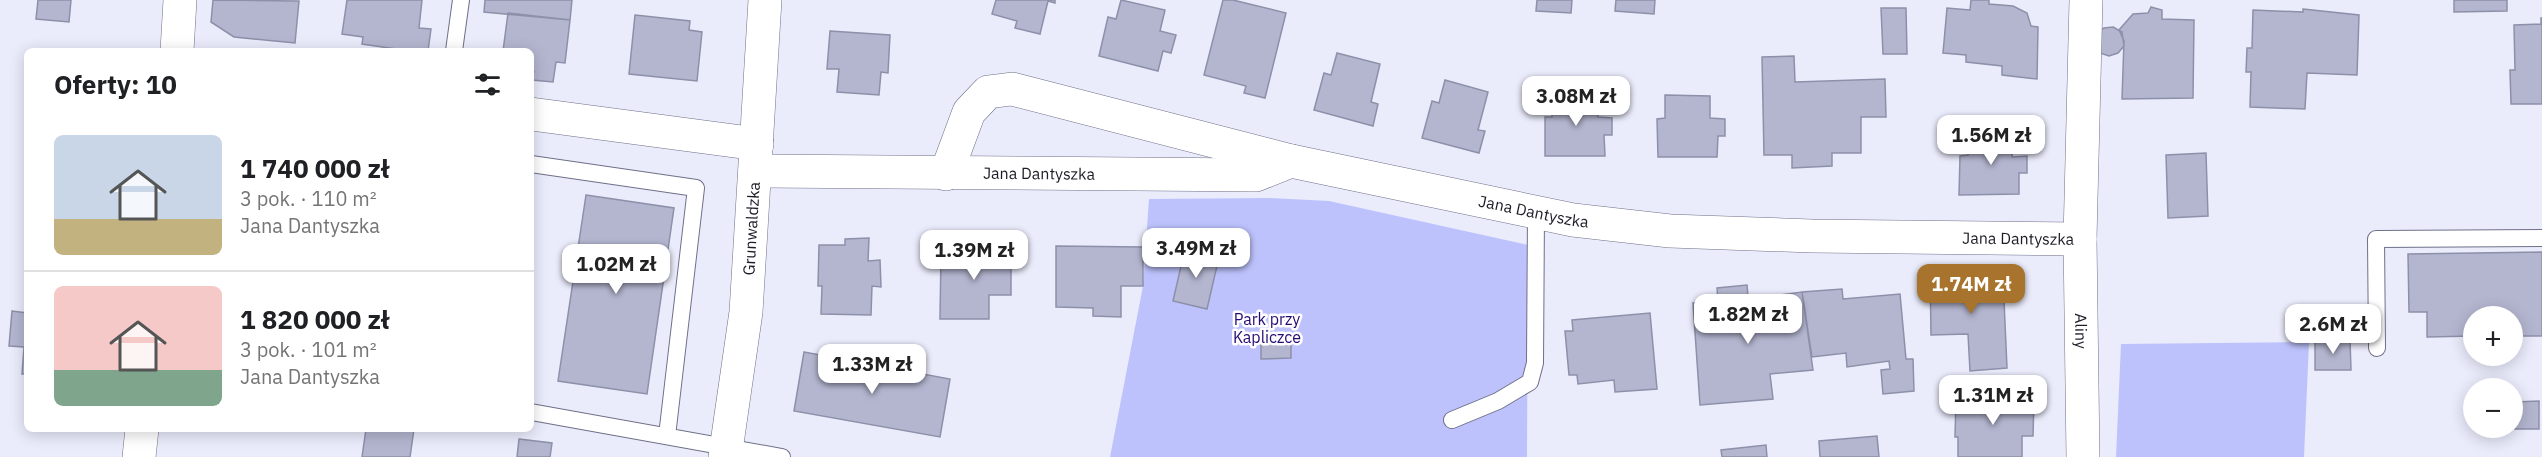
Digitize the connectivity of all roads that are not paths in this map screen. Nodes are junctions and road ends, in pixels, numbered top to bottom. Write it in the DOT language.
graph roads {
  1 [pos="180,0"];
  2 [pos="461,0"];
  3 [pos="765,0"];
  4 [pos="2086,0"];
  5 [pos="177,48"];
  6 [pos="454,48"];
  7 [pos="534,115"];
  8 [pos="756,158"];
  9 [pos="1291,161"];
  10 [pos="534,164"];
  11 [pos="946,174"];
  12 [pos="1536,213"];
  13 [pos="2542,238"];
  14 [pos="2080,239"];
  15 [pos="2377,348"];
  16 [pos="534,413"];
  17 [pos="1452,420"];
  18 [pos="142,432"];
  19 [pos="667,436"];
  20 [pos="725,452"];
  21 [pos="139,457"];
  22 [pos="782,457"];
  23 [pos="2083,457"];
  1 -- 5 [label="street"];
  2 -- 6 [label="lane"];
  3 -- 8 [label="street, Grunwaldzka"];
  4 -- 14 [label="street, Jana Dantyszka"];
  7 -- 8 [label="street, Jana Dantyszka"];
  8 -- 11 [label="street, Jana Dantyszka"];
  8 -- 20 [label="street, Grunwaldzka"];
  9 -- 11 [label="street, Jana Dantyszka"];
  9 -- 11 [label="street"];
  9 -- 12 [label="street, Jana Dantyszka"];
  10 -- 19 [label="lane"];
  12 -- 14 [label="street, Jana Dantyszka"];
  12 -- 17 [label="lane"];
  13 -- 15 [label="lane"];
  14 -- 23 [label="street, Aliny"];
  16 -- 19 [label="lane"];
  18 -- 21 [label="street"];
  19 -- 20 [label="lane"];
  20 -- 22 [label="lane"];
}
